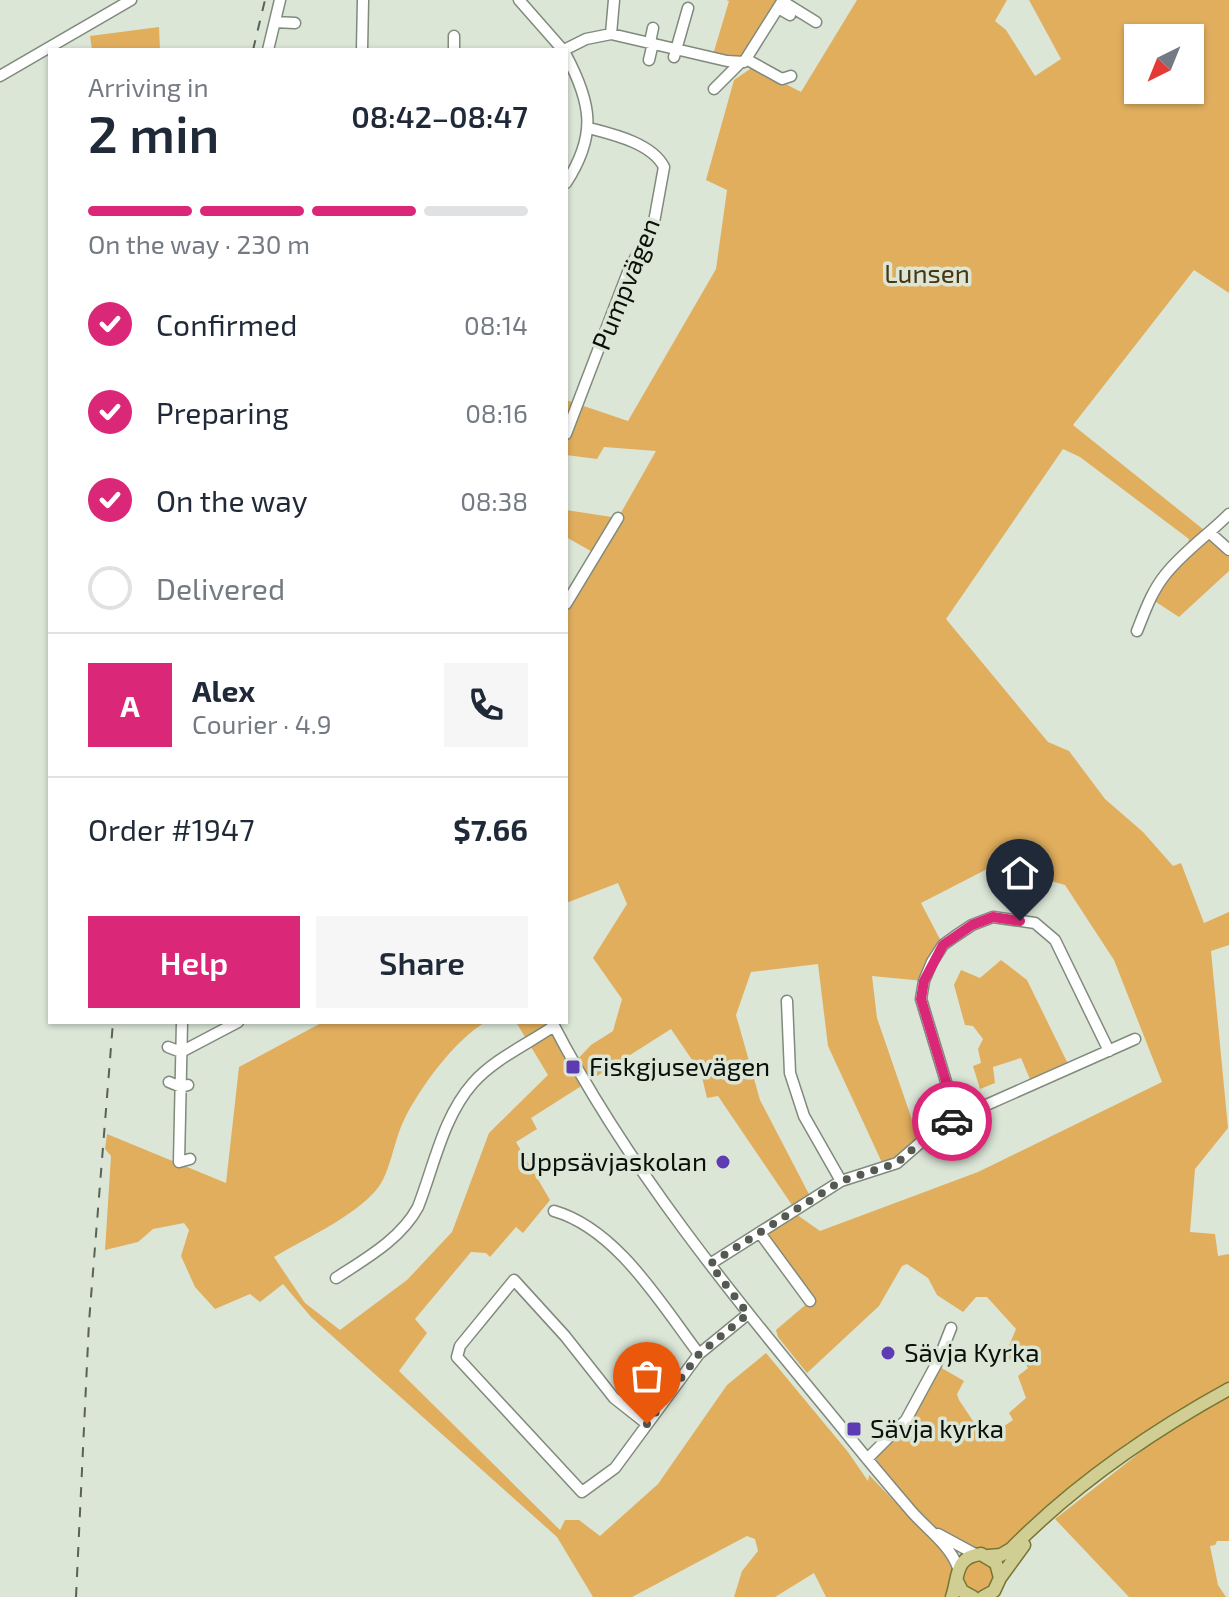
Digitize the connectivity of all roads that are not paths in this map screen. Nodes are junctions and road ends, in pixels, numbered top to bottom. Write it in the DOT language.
graph roads {
  1 [pos="131,0"];
  2 [pos="280,0"];
  3 [pos="519,0"];
  4 [pos="614,0"];
  5 [pos="781,3"];
  6 [pos="360,5"];
  7 [pos="688,8"];
  8 [pos="790,15"];
  9 [pos="275,22"];
  10 [pos="816,22"];
  11 [pos="295,23"];
  12 [pos="653,28"];
  13 [pos="611,34"];
  14 [pos="454,36"];
  15 [pos="652,42"];
  16 [pos="48,48"];
  17 [pos="48,48"];
  18 [pos="268,48"];
  19 [pos="362,48"];
  20 [pos="454,48"];
  21 [pos="560,48"];
  22 [pos="682,50"];
  23 [pos="568,53"];
  24 [pos="751,56"];
  25 [pos="568,59"];
  26 [pos="649,60"];
  27 [pos="0,76"];
  28 [pos="791,76"];
  29 [pos="714,89"];
  30 [pos="589,128"];
  31 [pos="568,180"];
  32 [pos="568,429"];
  33 [pos="1229,514"];
  34 [pos="618,518"];
  35 [pos="1210,533"];
  36 [pos="1229,550"];
  37 [pos="568,601"];
  38 [pos="1137,631"];
  39 [pos="787,1001"];
  40 [pos="182,1024"];
  41 [pos="553,1024"];
  42 [pos="224,1031"];
  43 [pos="1135,1039"];
  44 [pos="168,1047"];
  45 [pos="187,1049"];
  46 [pos="1109,1051"];
  47 [pos="169,1082"];
  48 [pos="184,1086"];
  49 [pos="957,1118"];
  50 [pos="184,1161"];
  51 [pos="841,1181"];
  52 [pos="554,1211"];
  53 [pos="760,1233"];
  54 [pos="710,1264"];
  55 [pos="336,1278"];
  56 [pos="810,1301"];
  57 [pos="748,1314"];
  58 [pos="951,1328"];
  59 [pos="699,1354"];
  60 [pos="1229,1389"];
  61 [pos="647,1424"];
  62 [pos="867,1459"];
  63 [pos="1052,1510"];
  64 [pos="914,1514"];
  65 [pos="982,1555"];
  66 [pos="958,1574"];
  67 [pos="999,1587"];
  68 [pos="968,1596"];
  69 [pos="952,1597"];
  70 [pos="983,1597"];
  1 -- 17 [label="street"];
  2 -- 9 [label="street"];
  3 -- 21 [label="street"];
  4 -- 13 [label="street"];
  5 -- 8 [label="street"];
  5 -- 10 [label="street"];
  5 -- 24 [label="street"];
  6 -- 19 [label="street"];
  7 -- 22 [label="street"];
  9 -- 11 [label="street"];
  9 -- 18 [label="street"];
  12 -- 15 [label="street"];
  13 -- 15 [label="street"];
  13 -- 23 [label="street"];
  14 -- 20 [label="street"];
  15 -- 22 [label="street"];
  15 -- 26 [label="street"];
  16 -- 27 [label="street"];
  22 -- 24 [label="street"];
  24 -- 28 [label="street"];
  24 -- 29 [label="street"];
  25 -- 30 [label="street"];
  30 -- 31 [label="street"];
  30 -- 32 [label="street, Pumpvägen"];
  33 -- 35 [label="street"];
  34 -- 37 [label="street"];
  35 -- 36 [label="street"];
  35 -- 38 [label="street"];
  39 -- 51 [label="street"];
  40 -- 45 [label="street"];
  41 -- 54 [label="street"];
  41 -- 55 [label="street"];
  42 -- 45 [label="street"];
  43 -- 46 [label="street"];
  44 -- 45 [label="street"];
  45 -- 48 [label="street"];
  46 -- 49 [label="street"];
  46 -- 49 [label="street"];
  47 -- 48 [label="street"];
  48 -- 50 [label="street"];
  49 -- 51 [label="street"];
  51 -- 53 [label="street"];
  52 -- 59 [label="street"];
  53 -- 54 [label="street"];
  53 -- 56 [label="street"];
  54 -- 57 [label="street"];
  57 -- 59 [label="street"];
  57 -- 62 [label="street"];
  58 -- 62 [label="street"];
  59 -- 61 [label="street"];
  60 -- 63 [label="main road"];
  61 -- 61 [label="street"];
  62 -- 64 [label="street"];
  63 -- 65 [label="main road"];
  63 -- 67 [label="main road"];
  64 -- 65 [label="street"];
  64 -- 66 [label="street"];
  65 -- 66 [label="main road"];
  65 -- 67 [label="main road"];
  66 -- 68 [label="main road"];
  66 -- 69 [label="main road"];
  67 -- 70 [label="main road"];
}
